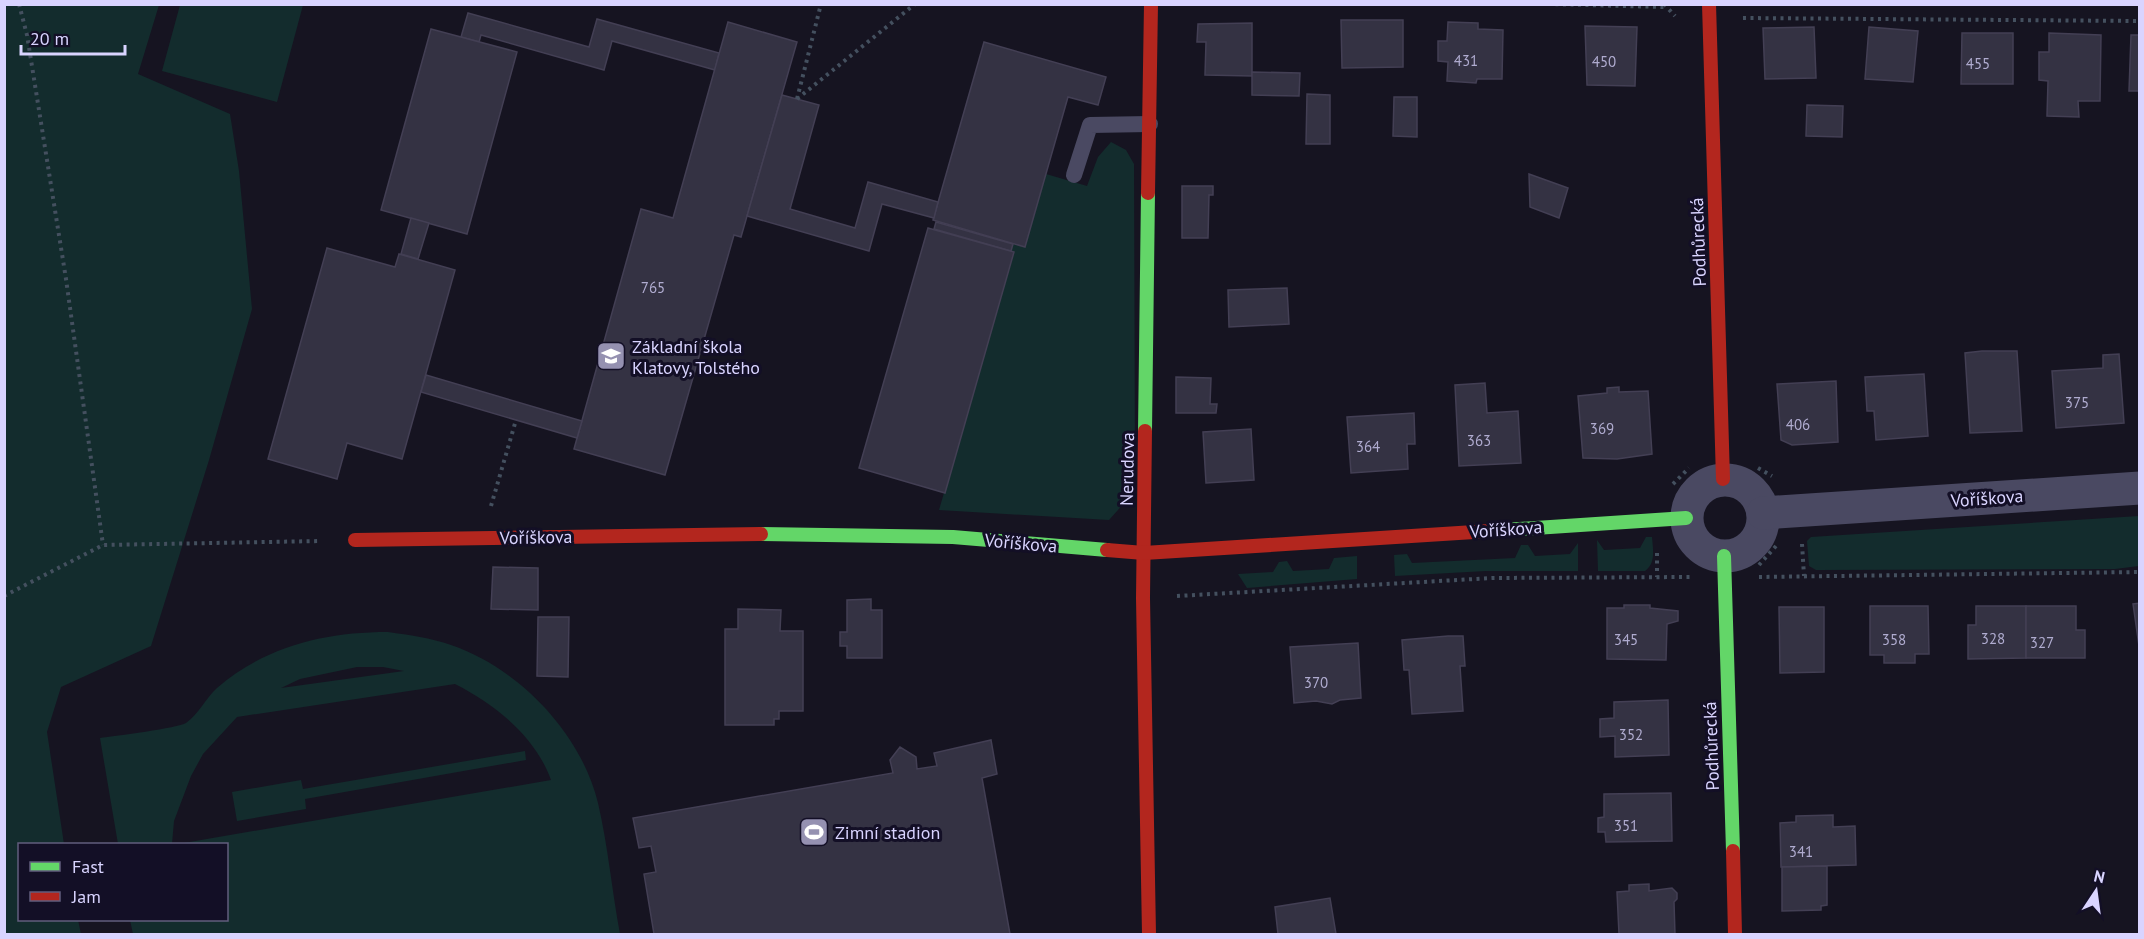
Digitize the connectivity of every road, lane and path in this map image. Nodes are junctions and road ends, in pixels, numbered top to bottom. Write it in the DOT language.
graph roads {
  1 [pos="19,4"];
  2 [pos="821,4"];
  3 [pos="915,4"];
  4 [pos="1151,4"];
  5 [pos="1548,4"];
  6 [pos="1709,4"];
  7 [pos="1664,7"];
  8 [pos="1743,11"];
  9 [pos="1742,18"];
  10 [pos="2139,21"];
  11 [pos="1739,24"];
  12 [pos="1150,124"];
  13 [pos="1074,175"];
  14 [pos="1691,460"];
  15 [pos="1754,465"];
  16 [pos="1780,478"];
  17 [pos="1723,479"];
  18 [pos="1665,485"];
  19 [pos="2139,488"];
  20 [pos="1763,513"];
  21 [pos="1686,518"];
  22 [pos="355,540"];
  23 [pos="1783,542"];
  24 [pos="103,545"];
  25 [pos="1144,553"];
  26 [pos="1724,556"];
  27 [pos="1757,568"];
  28 [pos="2139,572"];
  29 [pos="1657,577"];
  30 [pos="4,596"];
  31 [pos="1143,598"];
  32 [pos="1725,601"];
  33 [pos="1149,934"];
  34 [pos="1735,934"];
  1 -- 24 [label="path"];
  2 -- 3 [label="path"];
  4 -- 12 [label="street, Nerudova"];
  5 -- 7 [label="path"];
  6 -- 17 [label="street, Podhůrecká"];
  8 -- 9 [label="path"];
  9 -- 10 [label="path"];
  9 -- 11 [label="path"];
  12 -- 13 [label="lane"];
  12 -- 25 [label="street, Nerudova"];
  14 -- 18 [label="path"];
  15 -- 16 [label="path"];
  17 -- 20 [label="street"];
  17 -- 21 [label="street"];
  19 -- 20 [label="street, Voříškova"];
  20 -- 26 [label="street"];
  21 -- 25 [label="street, Voříškova"];
  21 -- 26 [label="street"];
  22 -- 24 [label="path"];
  22 -- 25 [label="street, Voříškova"];
  23 -- 27 [label="path"];
  24 -- 30 [label="path"];
  25 -- 31 [label="street, Nerudova"];
  26 -- 32 [label="street, Podhůrecká"];
  28 -- 32 [label="path"];
  29 -- 31 [label="path"];
  31 -- 33 [label="street, Nerudova"];
  32 -- 34 [label="street, Podhůrecká"];
}
